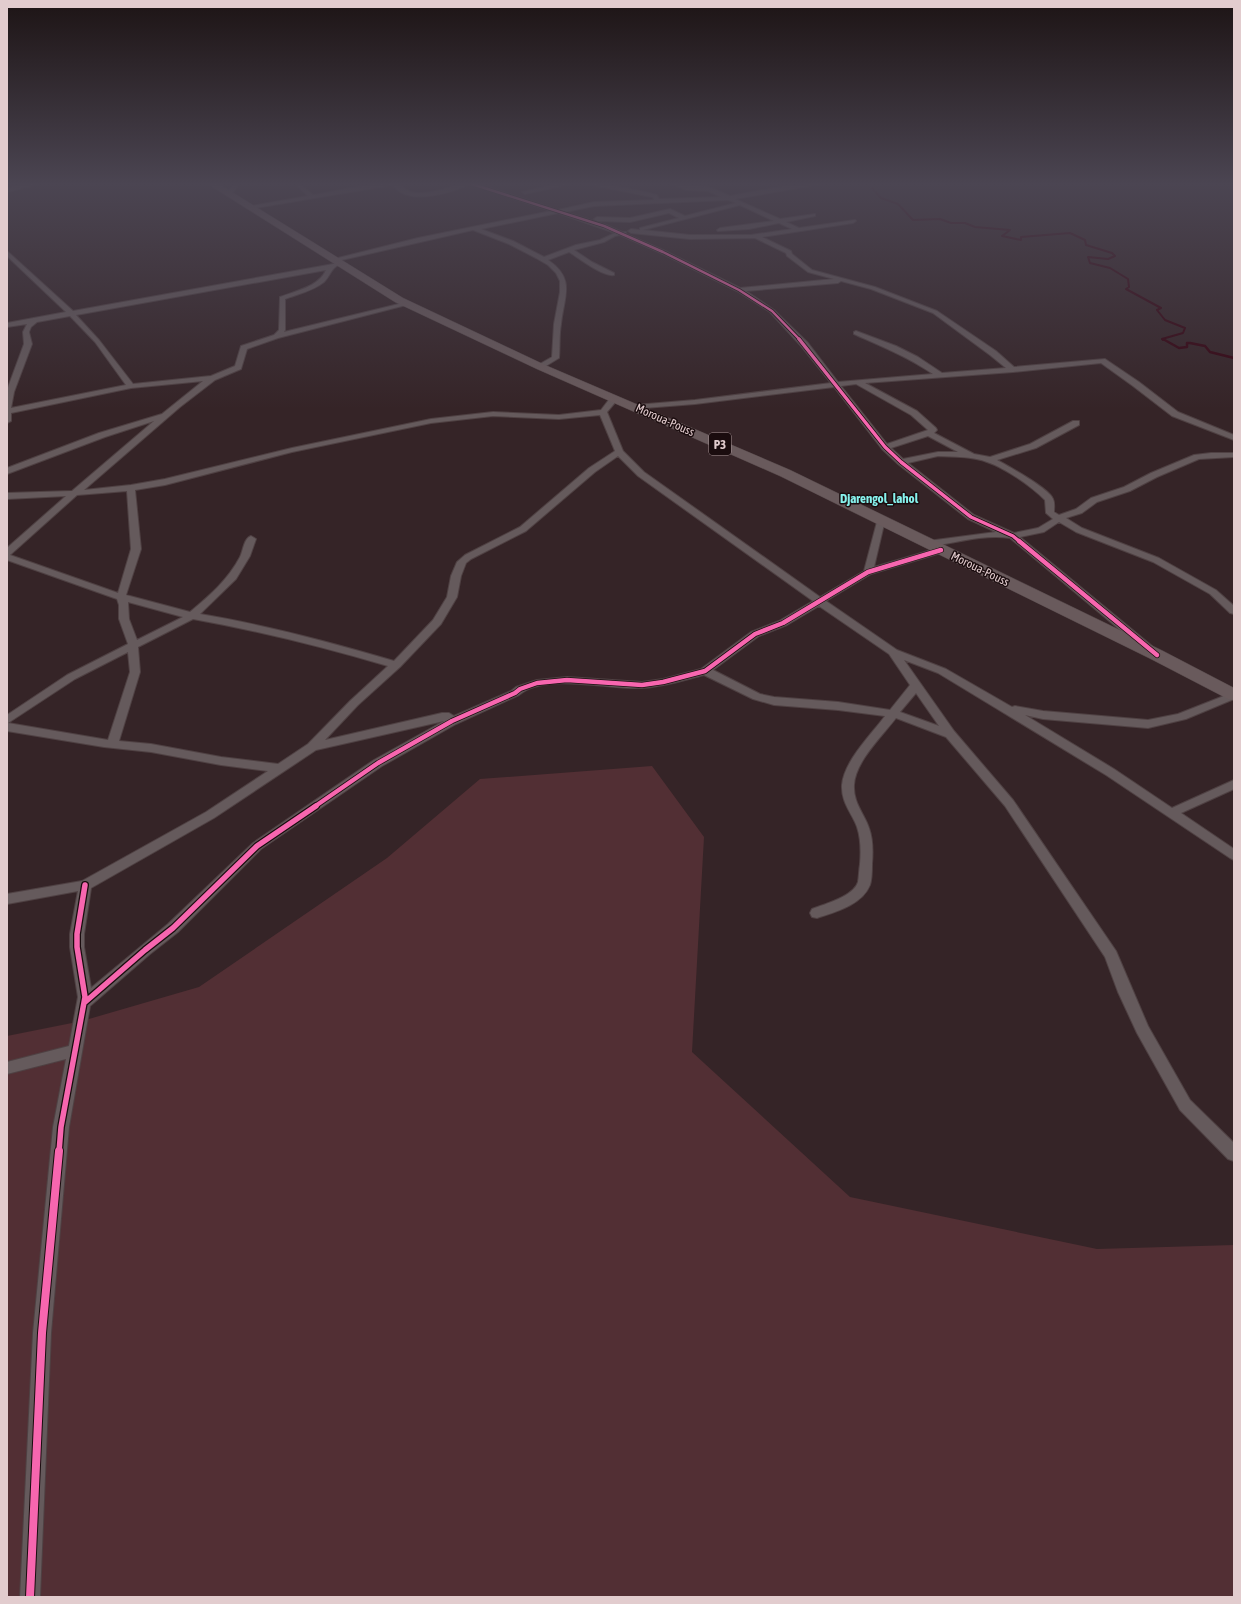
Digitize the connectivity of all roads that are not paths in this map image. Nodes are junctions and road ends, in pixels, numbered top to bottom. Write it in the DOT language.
graph roads {
  1 [pos="13,259"];
  2 [pos="328,259"];
  3 [pos="351,259"];
  4 [pos="544,259"];
  5 [pos="583,259"];
  6 [pos="677,259"];
  7 [pos="794,259"];
  8 [pos="334,263"];
  9 [pos="612,274"];
  10 [pos="849,281"];
  11 [pos="739,290"];
  12 [pos="407,304"];
  13 [pos="72,314"];
  14 [pos="34,321"];
  15 [pos="7,325"];
  16 [pos="856,334"];
  17 [pos="276,336"];
  18 [pos="541,367"];
  19 [pos="1013,370"];
  20 [pos="940,375"];
  21 [pos="212,378"];
  22 [pos="857,382"];
  23 [pos="836,385"];
  24 [pos="131,386"];
  25 [pos="614,399"];
  26 [pos="635,407"];
  27 [pos="7,411"];
  28 [pos="604,412"];
  29 [pos="167,413"];
  30 [pos="7,421"];
  31 [pos="1076,423"];
  32 [pos="929,433"];
  33 [pos="1234,438"];
  34 [pos="886,447"];
  35 [pos="619,452"];
  36 [pos="1234,455"];
  37 [pos="971,456"];
  38 [pos="990,460"];
  39 [pos="902,462"];
  40 [pos="7,471"];
  41 [pos="131,488"];
  42 [pos="75,493"];
  43 [pos="7,496"];
  44 [pos="1058,519"];
  45 [pos="881,520"];
  46 [pos="1013,536"];
  47 [pos="251,539"];
  48 [pos="928,544"];
  49 [pos="941,550"];
  50 [pos="7,553"];
  51 [pos="7,556"];
  52 [pos="868,572"];
  53 [pos="120,597"];
  54 [pos="822,601"];
  55 [pos="1234,611"];
  56 [pos="192,616"];
  57 [pos="133,644"];
  58 [pos="893,652"];
  59 [pos="1157,655"];
  60 [pos="396,665"];
  61 [pos="705,671"];
  62 [pos="916,686"];
  63 [pos="1233,695"];
  64 [pos="1003,707"];
  65 [pos="894,714"];
  66 [pos="7,720"];
  67 [pos="452,720"];
  68 [pos="7,727"];
  69 [pos="950,734"];
  70 [pos="112,744"];
  71 [pos="312,747"];
  72 [pos="279,768"];
  73 [pos="1234,784"];
  74 [pos="1171,813"];
  75 [pos="1234,855"];
  76 [pos="85,886"];
  77 [pos="7,899"];
  78 [pos="816,913"];
  79 [pos="84,1003"];
  80 [pos="76,1050"];
  81 [pos="7,1068"];
  82 [pos="1234,1154"];
  83 [pos="30,1597"];
  1 -- 13 [label="street"];
  2 -- 8 [label="main road, Moroua-Pouss / P3"];
  3 -- 8 [label="street"];
  4 -- 18 [label="street"];
  5 -- 9 [label="street"];
  6 -- 11 [label="street"];
  7 -- 10 [label="street"];
  8 -- 12 [label="main road, Moroua-Pouss / P3"];
  8 -- 13 [label="street"];
  8 -- 17 [label="street"];
  10 -- 11 [label="street"];
  10 -- 19 [label="street"];
  11 -- 23 [label="street"];
  12 -- 17 [label="street"];
  12 -- 18 [label="main road, Moroua-Pouss / P3"];
  13 -- 14 [label="street"];
  13 -- 24 [label="street"];
  14 -- 15 [label="street"];
  14 -- 27 [label="street"];
  16 -- 20 [label="street"];
  17 -- 21 [label="street"];
  18 -- 25 [label="main road, Moroua-Pouss / P3"];
  19 -- 20 [label="street"];
  19 -- 33 [label="street"];
  20 -- 22 [label="street"];
  21 -- 24 [label="street"];
  21 -- 29 [label="street"];
  22 -- 23 [label="street"];
  22 -- 32 [label="street"];
  23 -- 26 [label="street"];
  23 -- 34 [label="street"];
  24 -- 27 [label="street"];
  25 -- 26 [label="main road, Moroua-Pouss / P3"];
  25 -- 28 [label="street"];
  26 -- 45 [label="main road, Moroua-Pouss / P3"];
  27 -- 30 [label="street"];
  28 -- 35 [label="street"];
  28 -- 41 [label="street"];
  29 -- 40 [label="street"];
  29 -- 42 [label="street"];
  31 -- 38 [label="street"];
  32 -- 34 [label="street"];
  32 -- 37 [label="street"];
  34 -- 39 [label="street"];
  35 -- 54 [label="street"];
  35 -- 60 [label="street"];
  36 -- 44 [label="street"];
  37 -- 38 [label="street"];
  37 -- 39 [label="street"];
  38 -- 44 [label="street"];
  39 -- 46 [label="street"];
  41 -- 42 [label="street"];
  41 -- 53 [label="street"];
  42 -- 43 [label="street"];
  42 -- 50 [label="street"];
  44 -- 46 [label="street"];
  44 -- 55 [label="street"];
  45 -- 48 [label="main road, Moroua-Pouss / P3"];
  45 -- 52 [label="street"];
  46 -- 48 [label="street"];
  46 -- 59 [label="street"];
  47 -- 56 [label="street"];
  48 -- 49 [label="main road, Moroua-Pouss / P3"];
  49 -- 52 [label="street"];
  49 -- 59 [label="main road, Moroua-Pouss / P3"];
  51 -- 53 [label="street"];
  52 -- 54 [label="street"];
  53 -- 56 [label="street"];
  53 -- 57 [label="street"];
  54 -- 58 [label="street"];
  54 -- 61 [label="street"];
  56 -- 57 [label="street"];
  56 -- 60 [label="street"];
  57 -- 66 [label="street"];
  57 -- 70 [label="street"];
  58 -- 62 [label="street"];
  58 -- 64 [label="street"];
  59 -- 63 [label="main road, Moroua-Pouss / P3"];
  60 -- 71 [label="street"];
  61 -- 65 [label="street"];
  61 -- 67 [label="street"];
  62 -- 65 [label="street"];
  62 -- 69 [label="street"];
  63 -- 64 [label="street"];
  64 -- 74 [label="street"];
  65 -- 69 [label="street"];
  65 -- 78 [label="street"];
  67 -- 71 [label="street"];
  67 -- 79 [label="street"];
  68 -- 70 [label="street"];
  69 -- 82 [label="street"];
  70 -- 72 [label="street"];
  71 -- 72 [label="street"];
  72 -- 76 [label="street"];
  73 -- 74 [label="street"];
  74 -- 75 [label="street"];
  76 -- 77 [label="street"];
  76 -- 79 [label="street"];
  79 -- 80 [label="street"];
  80 -- 81 [label="street"];
  80 -- 83 [label="street"];
}
